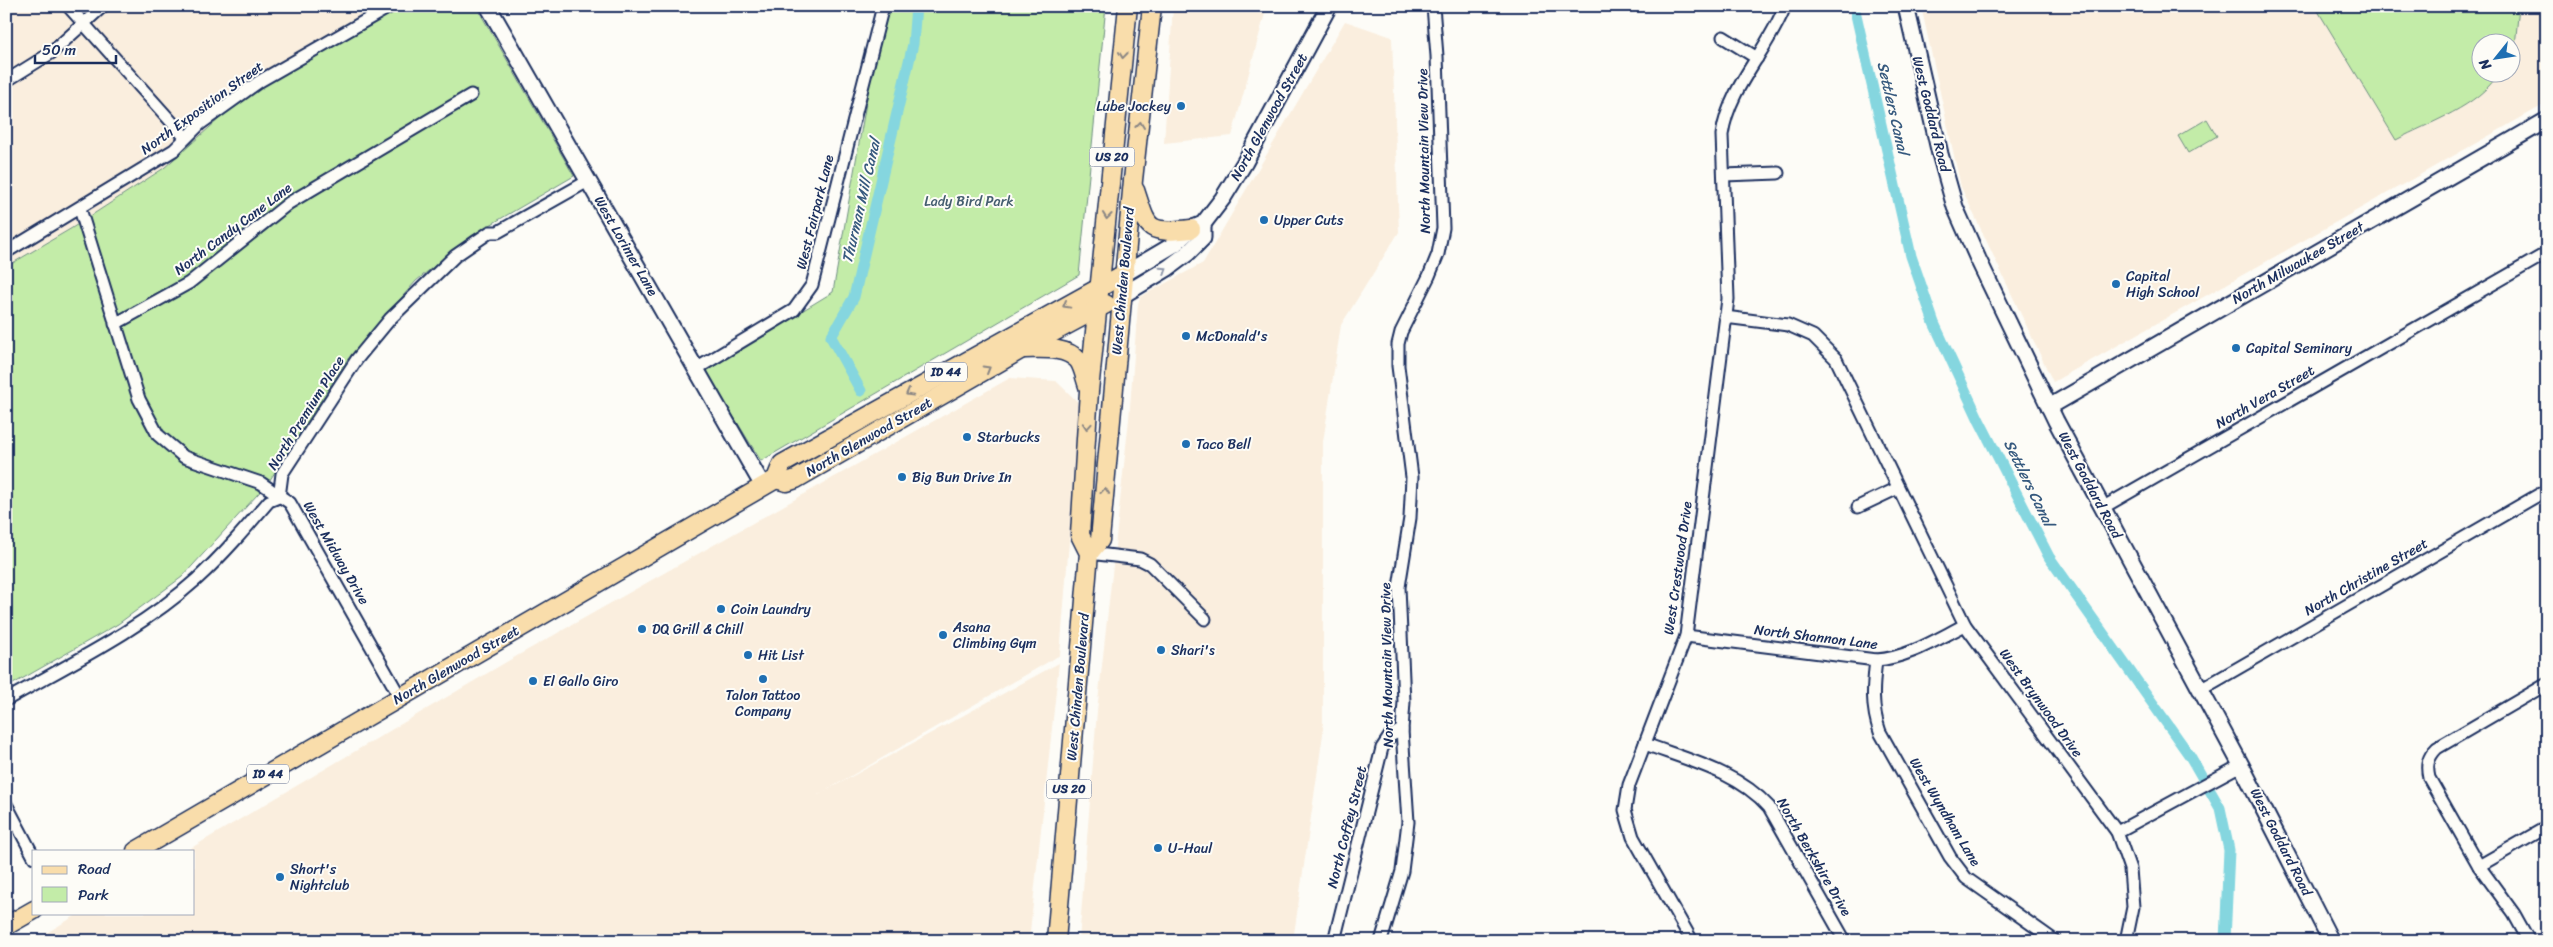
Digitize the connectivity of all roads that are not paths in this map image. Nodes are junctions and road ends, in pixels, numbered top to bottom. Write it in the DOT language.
graph roads {
  1 [pos="68,6"];
  2 [pos="103,6"];
  3 [pos="391,6"];
  4 [pos="488,6"];
  5 [pos="883,6"];
  6 [pos="1128,6"];
  7 [pos="1152,6"];
  8 [pos="1329,6"];
  9 [pos="1433,6"];
  10 [pos="1785,6"];
  11 [pos="1906,6"];
  12 [pos="84,25"];
  13 [pos="1723,37"];
  14 [pos="1757,58"];
  15 [pos="6,81"];
  16 [pos="471,94"];
  17 [pos="2547,120"];
  18 [pos="185,137"];
  19 [pos="1778,173"];
  20 [pos="1724,175"];
  21 [pos="1133,180"];
  22 [pos="588,181"];
  23 [pos="80,209"];
  24 [pos="1197,226"];
  25 [pos="6,252"];
  26 [pos="2547,253"];
  27 [pos="1124,274"];
  28 [pos="1100,286"];
  29 [pos="1123,295"];
  30 [pos="1098,308"];
  31 [pos="1725,318"];
  32 [pos="115,324"];
  33 [pos="1022,349"];
  34 [pos="696,369"];
  35 [pos="1089,391"];
  36 [pos="2049,407"];
  37 [pos="770,482"];
  38 [pos="1898,488"];
  39 [pos="2547,490"];
  40 [pos="279,497"];
  41 [pos="1858,507"];
  42 [pos="2102,508"];
  43 [pos="1090,552"];
  44 [pos="1204,619"];
  45 [pos="1965,625"];
  46 [pos="1686,636"];
  47 [pos="1876,660"];
  48 [pos="2547,684"];
  49 [pos="2200,690"];
  50 [pos="400,697"];
  51 [pos="6,700"];
  52 [pos="1402,730"];
  53 [pos="1645,744"];
  54 [pos="2241,764"];
  55 [pos="6,804"];
  56 [pos="2547,827"];
  57 [pos="2117,832"];
  58 [pos="138,850"];
  59 [pos="32,853"];
  60 [pos="2479,866"];
  61 [pos="32,911"];
  62 [pos="6,926"];
  63 [pos="1056,941"];
  64 [pos="1334,941"];
  65 [pos="1382,941"];
  66 [pos="1692,941"];
  67 [pos="1845,941"];
  68 [pos="2055,941"];
  69 [pos="2126,941"];
  70 [pos="2331,941"];
  71 [pos="2529,941"];
  1 -- 12 [label="street"];
  2 -- 12 [label="street"];
  3 -- 18 [label="street, North Exposition Street"];
  4 -- 22 [label="street, West Lorimer Lane"];
  5 -- 34 [label="street, West Fairpark Lane"];
  6 -- 28 [label="main road, West Chinden Boulevard / US 20, one-way"];
  21 -- 7 [label="main road, West Chinden Boulevard / US 20, one-way"];
  8 -- 24 [label="street, North Glenwood Street"];
  9 -- 52 [label="street, North Mountain View Drive"];
  10 -- 14 [label="street, West Crestwood Drive"];
  11 -- 36 [label="street, West Goddard Road"];
  12 -- 15 [label="street"];
  12 -- 18 [label="street"];
  13 -- 14 [label="street"];
  14 -- 20 [label="street, West Crestwood Drive"];
  16 -- 32 [label="street, North Candy Cane Lane"];
  17 -- 36 [label="street, North Milwaukee Street"];
  18 -- 23 [label="street, North Exposition Street"];
  19 -- 20 [label="street"];
  20 -- 31 [label="street, West Crestwood Drive"];
  21 -- 24 [label="main road"];
  21 -- 27 [label="main road, West Chinden Boulevard / US 20"];
  22 -- 34 [label="street, West Lorimer Lane"];
  22 -- 40 [label="street, North Premium Place"];
  23 -- 25 [label="street, North Exposition Street"];
  23 -- 32 [label="street, West Midway Drive"];
  24 -- 27 [label="street, North Glenwood Street"];
  29 -- 24 [label="street, North Glenwood Street, one-way"];
  26 -- 42 [label="street, North Vera Street"];
  27 -- 28 [label="main road, North Glenwood Street / ID 44"];
  27 -- 29 [label="main road, West Chinden Boulevard / US 20"];
  28 -- 30 [label="main road, West Chinden Boulevard / US 20"];
  28 -- 37 [label="main road, North Glenwood Street / ID 44, one-way"];
  29 -- 30 [label="main road, North Glenwood Street / ID 44"];
  43 -- 29 [label="main road, West Chinden Boulevard / US 20, one-way"];
  30 -- 33 [label="main road, North Glenwood Street / ID 44"];
  30 -- 35 [label="main road, West Chinden Boulevard / US 20"];
  31 -- 38 [label="street, West Brynwood Drive"];
  31 -- 46 [label="street, West Crestwood Drive"];
  32 -- 40 [label="street, West Midway Drive"];
  33 -- 35 [label="main road"];
  37 -- 33 [label="main road, North Glenwood Street / ID 44, one-way"];
  34 -- 37 [label="street, West Lorimer Lane"];
  35 -- 43 [label="main road, West Chinden Boulevard / US 20, one-way"];
  36 -- 42 [label="street, West Goddard Road"];
  37 -- 50 [label="main road, North Glenwood Street / ID 44"];
  38 -- 41 [label="street"];
  38 -- 45 [label="street, West Brynwood Drive"];
  39 -- 49 [label="street, North Christine Street"];
  40 -- 50 [label="street, West Midway Drive"];
  40 -- 51 [label="street"];
  42 -- 49 [label="street, West Goddard Road"];
  43 -- 44 [label="street"];
  43 -- 63 [label="main road, West Chinden Boulevard / US 20"];
  45 -- 47 [label="street, North Shannon Lane"];
  45 -- 57 [label="street, West Brynwood Drive"];
  46 -- 47 [label="street, North Shannon Lane"];
  46 -- 53 [label="street, West Crestwood Drive"];
  47 -- 68 [label="street, West Wyndham Lane"];
  48 -- 60 [label="street"];
  49 -- 54 [label="street, West Goddard Road"];
  50 -- 58 [label="main road, North Glenwood Street / ID 44"];
  52 -- 64 [label="street, North Coffey Street"];
  52 -- 65 [label="street, North Mountain View Drive"];
  53 -- 66 [label="street, West Crestwood Drive"];
  53 -- 67 [label="street, North Berkshire Drive"];
  54 -- 57 [label="street"];
  54 -- 70 [label="street, West Goddard Road"];
  55 -- 59 [label="street"];
  56 -- 60 [label="street"];
  57 -- 69 [label="street, West Brynwood Drive"];
  60 -- 71 [label="street"];
  61 -- 62 [label="main road"];
}
